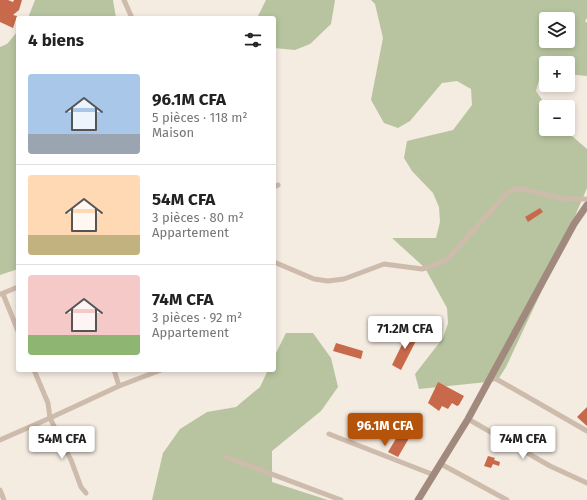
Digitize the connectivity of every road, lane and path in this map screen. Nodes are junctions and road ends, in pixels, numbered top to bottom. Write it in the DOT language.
graph roads {
  1 [pos="124,0"];
  2 [pos="131,16"];
  3 [pos="587,199"];
  4 [pos="587,204"];
  5 [pos="276,263"];
  6 [pos="16,288"];
  7 [pos="1,294"];
  8 [pos="16,327"];
  9 [pos="35,372"];
  10 [pos="115,372"];
  11 [pos="156,372"];
  12 [pos="491,376"];
  13 [pos="119,386"];
  14 [pos="50,418"];
  15 [pos="468,419"];
  16 [pos="587,431"];
  17 [pos="329,434"];
  18 [pos="0,440"];
  19 [pos="226,457"];
  20 [pos="441,464"];
  21 [pos="434,475"];
  22 [pos="587,483"];
  23 [pos="0,490"];
  24 [pos="86,493"];
  25 [pos="4,500"];
  26 [pos="341,500"];
  27 [pos="418,500"];
  28 [pos="507,500"];
  1 -- 2 [label="street"];
  3 -- 5 [label="street"];
  4 -- 12 [label="main road"];
  6 -- 7 [label="street"];
  7 -- 8 [label="street"];
  9 -- 14 [label="street"];
  10 -- 13 [label="street"];
  11 -- 13 [label="street"];
  12 -- 15 [label="main road"];
  12 -- 16 [label="street"];
  13 -- 14 [label="street"];
  14 -- 18 [label="street"];
  14 -- 24 [label="street"];
  15 -- 20 [label="main road"];
  15 -- 22 [label="street"];
  17 -- 21 [label="street"];
  19 -- 26 [label="street"];
  20 -- 21 [label="main road"];
  20 -- 28 [label="street"];
  21 -- 27 [label="main road"];
  23 -- 25 [label="street"];
}
